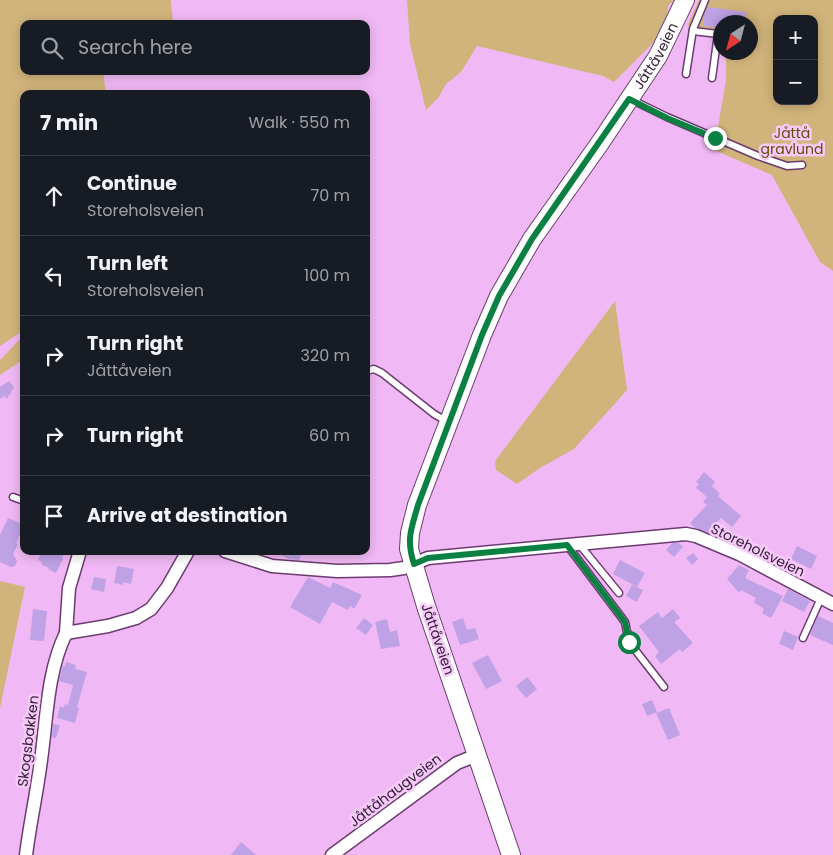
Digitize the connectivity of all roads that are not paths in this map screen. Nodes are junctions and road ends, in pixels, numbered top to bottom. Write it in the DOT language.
graph roads {
  1 [pos="685,0"];
  2 [pos="706,0"];
  3 [pos="693,31"];
  4 [pos="713,33"];
  5 [pos="715,60"];
  6 [pos="686,74"];
  7 [pos="712,78"];
  8 [pos="629,99"];
  9 [pos="802,165"];
  10 [pos="370,370"];
  11 [pos="449,422"];
  12 [pos="12,497"];
  13 [pos="20,500"];
  14 [pos="572,544"];
  15 [pos="79,555"];
  16 [pos="186,555"];
  17 [pos="238,555"];
  18 [pos="414,564"];
  19 [pos="620,593"];
  20 [pos="821,598"];
  21 [pos="833,604"];
  22 [pos="66,633"];
  23 [pos="802,638"];
  24 [pos="664,687"];
  25 [pos="477,755"];
  26 [pos="26,855"];
  27 [pos="332,855"];
  28 [pos="511,855"];
  1 -- 8 [label="main road, Jåttåveien"];
  2 -- 3 [label="lane"];
  3 -- 4 [label="lane"];
  3 -- 6 [label="lane"];
  5 -- 7 [label="lane"];
  8 -- 9 [label="lane"];
  8 -- 11 [label="main road, Jåttåveien"];
  10 -- 11 [label="lane"];
  11 -- 18 [label="main road, Jåttåveien"];
  12 -- 13 [label="lane"];
  14 -- 18 [label="street, Storeholsveien"];
  14 -- 19 [label="lane"];
  14 -- 20 [label="street, Storeholsveien"];
  14 -- 24 [label="lane"];
  15 -- 22 [label="street, Skogsbakken"];
  16 -- 22 [label="street"];
  17 -- 18 [label="street"];
  18 -- 25 [label="main road, Jåttåveien"];
  20 -- 21 [label="street, Storeholsveien"];
  20 -- 23 [label="lane"];
  22 -- 26 [label="street, Skogsbakken"];
  25 -- 27 [label="street, Jåttåhaugveien"];
  25 -- 28 [label="main road, Jåttåveien"];
}
